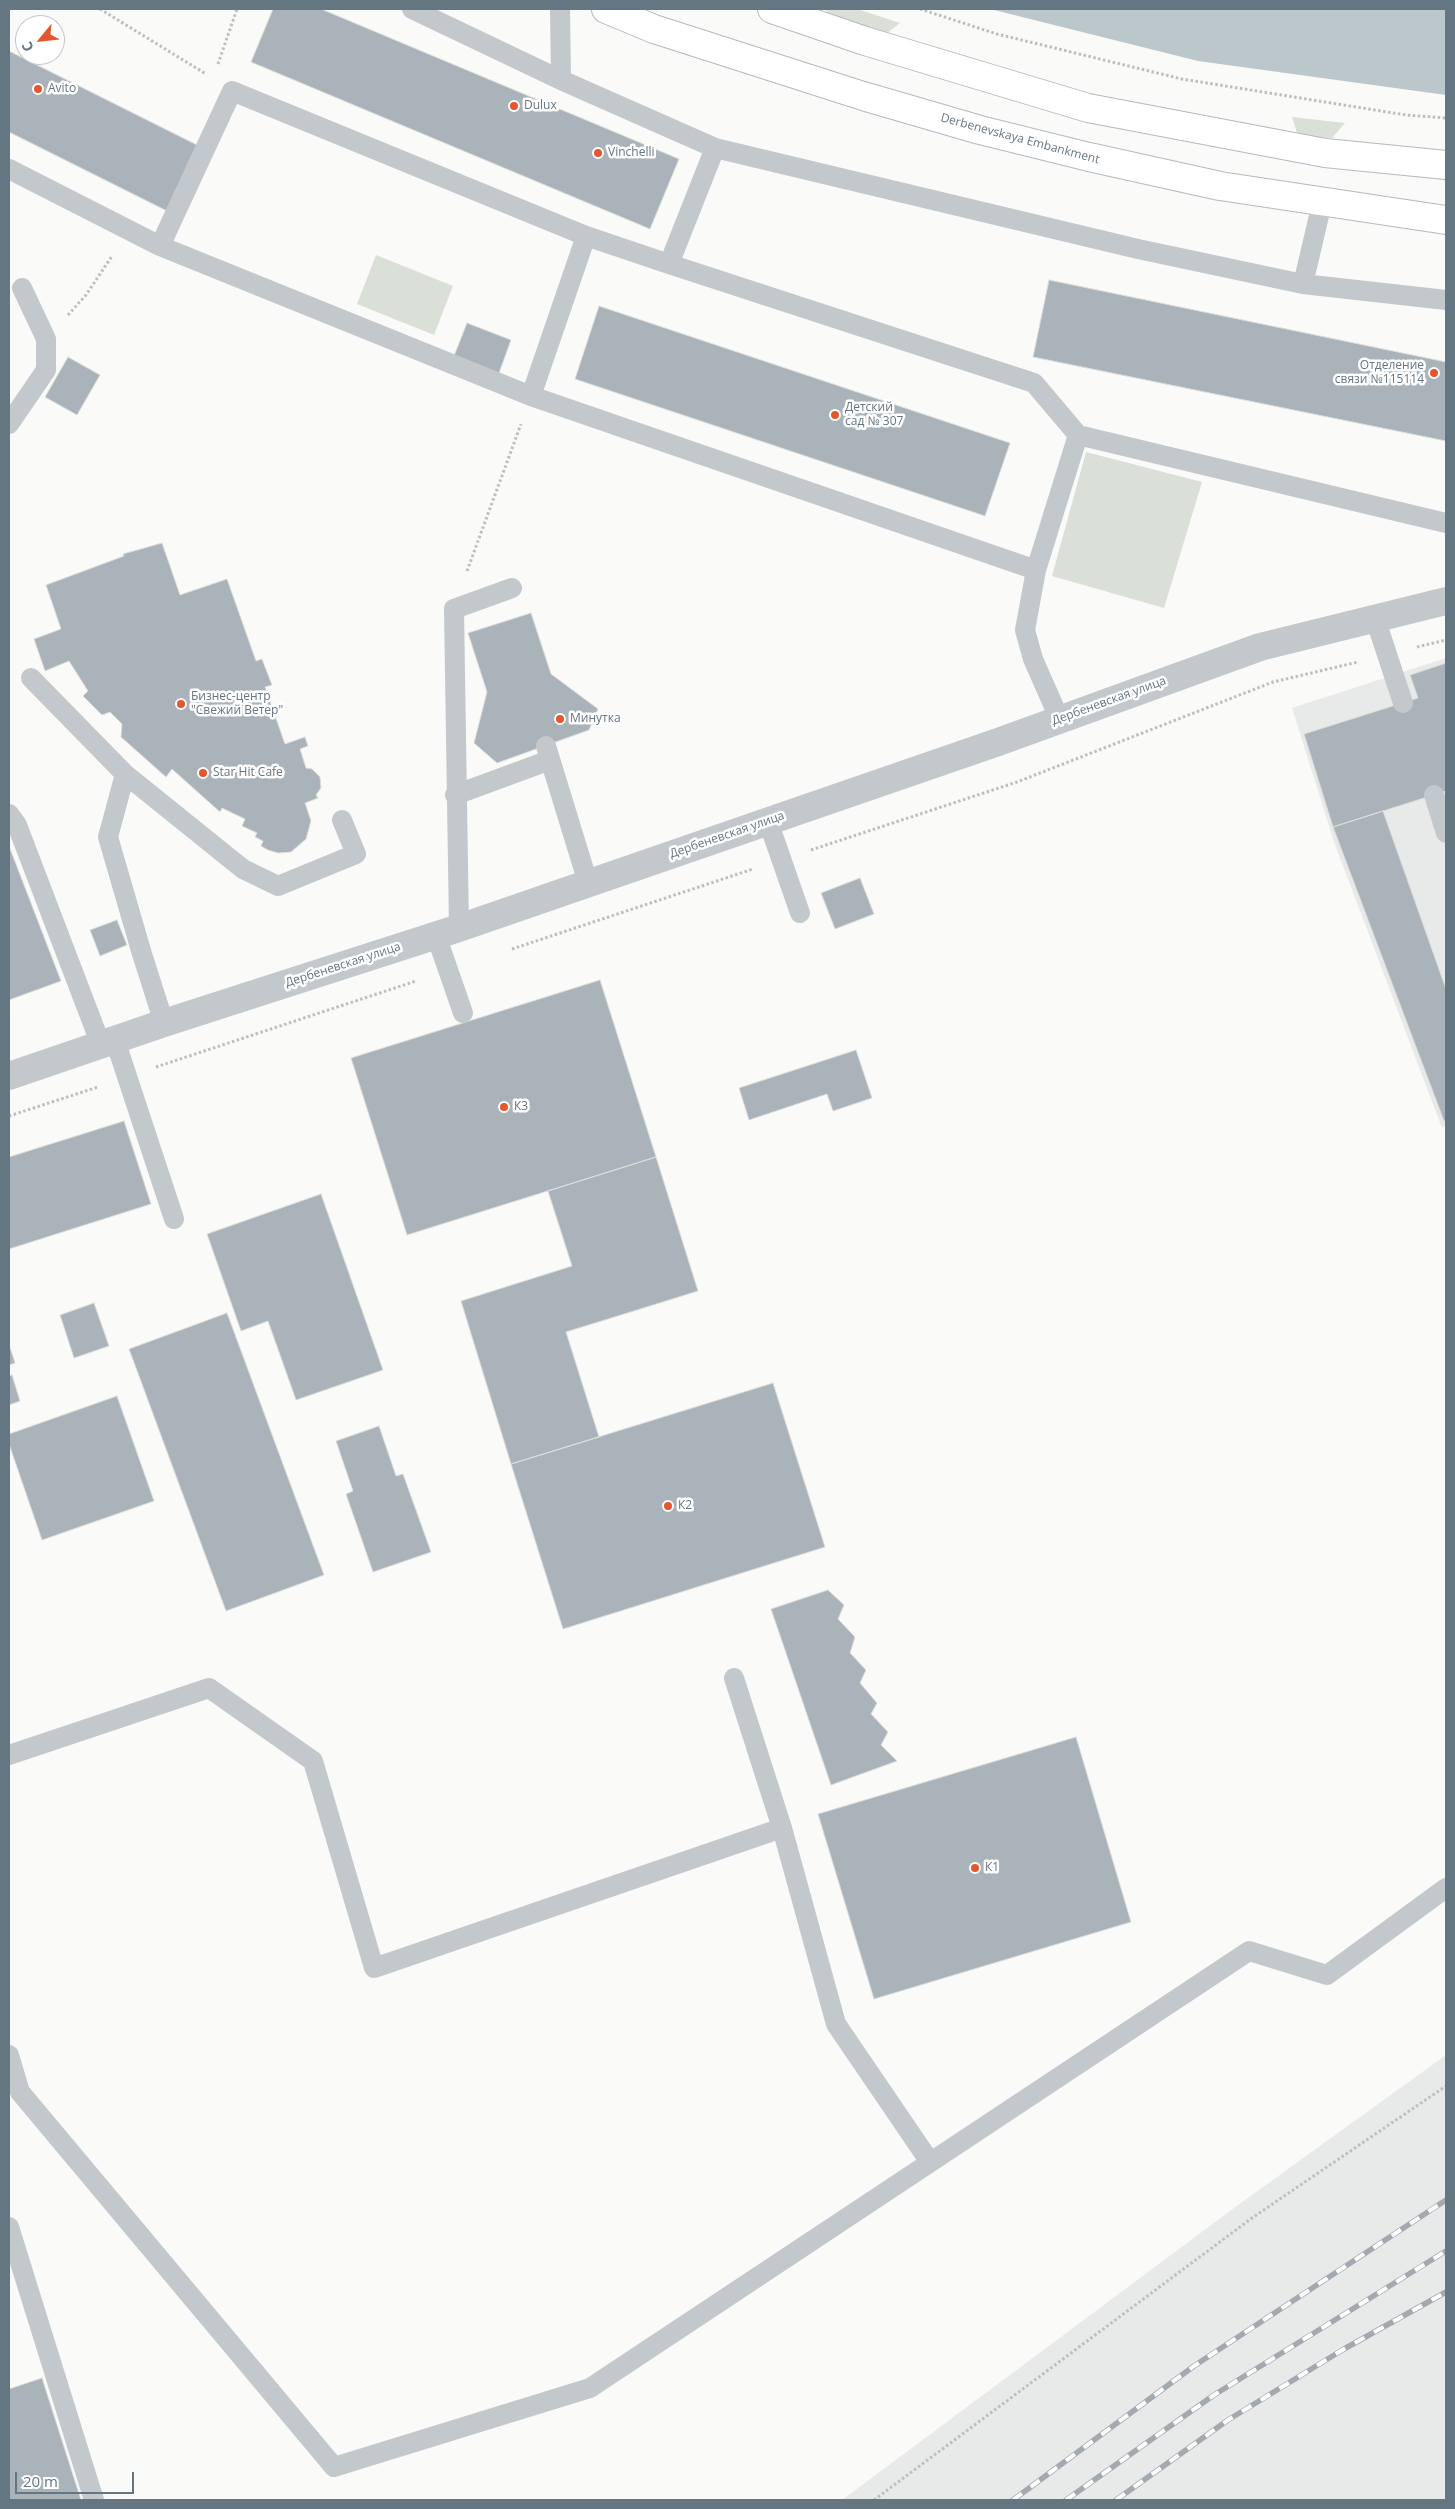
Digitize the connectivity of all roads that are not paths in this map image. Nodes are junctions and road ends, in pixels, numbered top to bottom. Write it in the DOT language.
graph roads {
  1 [pos="412,9"];
  2 [pos="560,9"];
  3 [pos="606,9"];
  4 [pos="772,9"];
  5 [pos="561,80"];
  6 [pos="715,148"];
  7 [pos="1446,165"];
  8 [pos="9,170"];
  9 [pos="1322,203"];
  10 [pos="1446,220"];
  11 [pos="586,236"];
  12 [pos="160,246"];
  13 [pos="669,264"];
  14 [pos="1303,284"];
  15 [pos="22,288"];
  16 [pos="1446,300"];
  17 [pos="531,396"];
  18 [pos="9,424"];
  19 [pos="1078,435"];
  20 [pos="1446,523"];
  21 [pos="1036,570"];
  22 [pos="512,588"];
  23 [pos="1446,601"];
  24 [pos="1375,618"];
  25 [pos="31,678"];
  26 [pos="1403,703"];
  27 [pos="1059,718"];
  28 [pos="125,774"];
  29 [pos="455,795"];
  30 [pos="1434,795"];
  31 [pos="9,814"];
  32 [pos="342,820"];
  33 [pos="768,821"];
  34 [pos="1446,833"];
  35 [pos="588,883"];
  36 [pos="800,913"];
  37 [pos="447,932"];
  38 [pos="463,1013"];
  39 [pos="164,1023"];
  40 [pos="108,1043"];
  41 [pos="10,1070"];
  42 [pos="174,1219"];
  43 [pos="734,1678"];
  44 [pos="9,1755"];
  45 [pos="782,1828"];
  46 [pos="1446,1888"];
  47 [pos="9,2055"];
  48 [pos="930,2162"];
  49 [pos="9,2227"];
  50 [pos="94,2500"];
  1 -- 5 [label="lane"];
  2 -- 5 [label="lane"];
  3 -- 9 [label="main road, Derbenevskaya Embankment"];
  4 -- 7 [label="main road"];
  5 -- 6 [label="lane"];
  6 -- 13 [label="lane"];
  6 -- 14 [label="lane"];
  8 -- 12 [label="lane"];
  9 -- 10 [label="main road, Derbenevskaya Embankment"];
  9 -- 14 [label="lane"];
  11 -- 12 [label="lane"];
  11 -- 13 [label="lane"];
  11 -- 17 [label="lane"];
  12 -- 17 [label="lane"];
  13 -- 19 [label="lane"];
  14 -- 16 [label="lane"];
  15 -- 18 [label="lane"];
  17 -- 21 [label="lane"];
  19 -- 20 [label="lane"];
  19 -- 21 [label="lane"];
  21 -- 27 [label="lane"];
  22 -- 29 [label="lane"];
  23 -- 24 [label="street, Дербеневская улица"];
  24 -- 26 [label="lane"];
  24 -- 27 [label="street, Дербеневская улица"];
  25 -- 28 [label="lane"];
  27 -- 33 [label="street, Дербеневская улица"];
  28 -- 32 [label="lane"];
  28 -- 39 [label="lane"];
  29 -- 35 [label="lane"];
  29 -- 37 [label="lane"];
  30 -- 34 [label="lane"];
  31 -- 40 [label="lane"];
  33 -- 35 [label="street, Дербеневская улица"];
  33 -- 36 [label="lane"];
  35 -- 37 [label="street, Дербеневская улица"];
  37 -- 38 [label="lane"];
  37 -- 39 [label="street, Дербеневская улица"];
  39 -- 40 [label="street, Дербеневская улица"];
  40 -- 41 [label="street, Дербеневская улица"];
  40 -- 42 [label="lane"];
  43 -- 45 [label="lane"];
  44 -- 45 [label="lane"];
  45 -- 48 [label="lane"];
  46 -- 48 [label="lane"];
  47 -- 48 [label="lane"];
  49 -- 50 [label="lane"];
}
